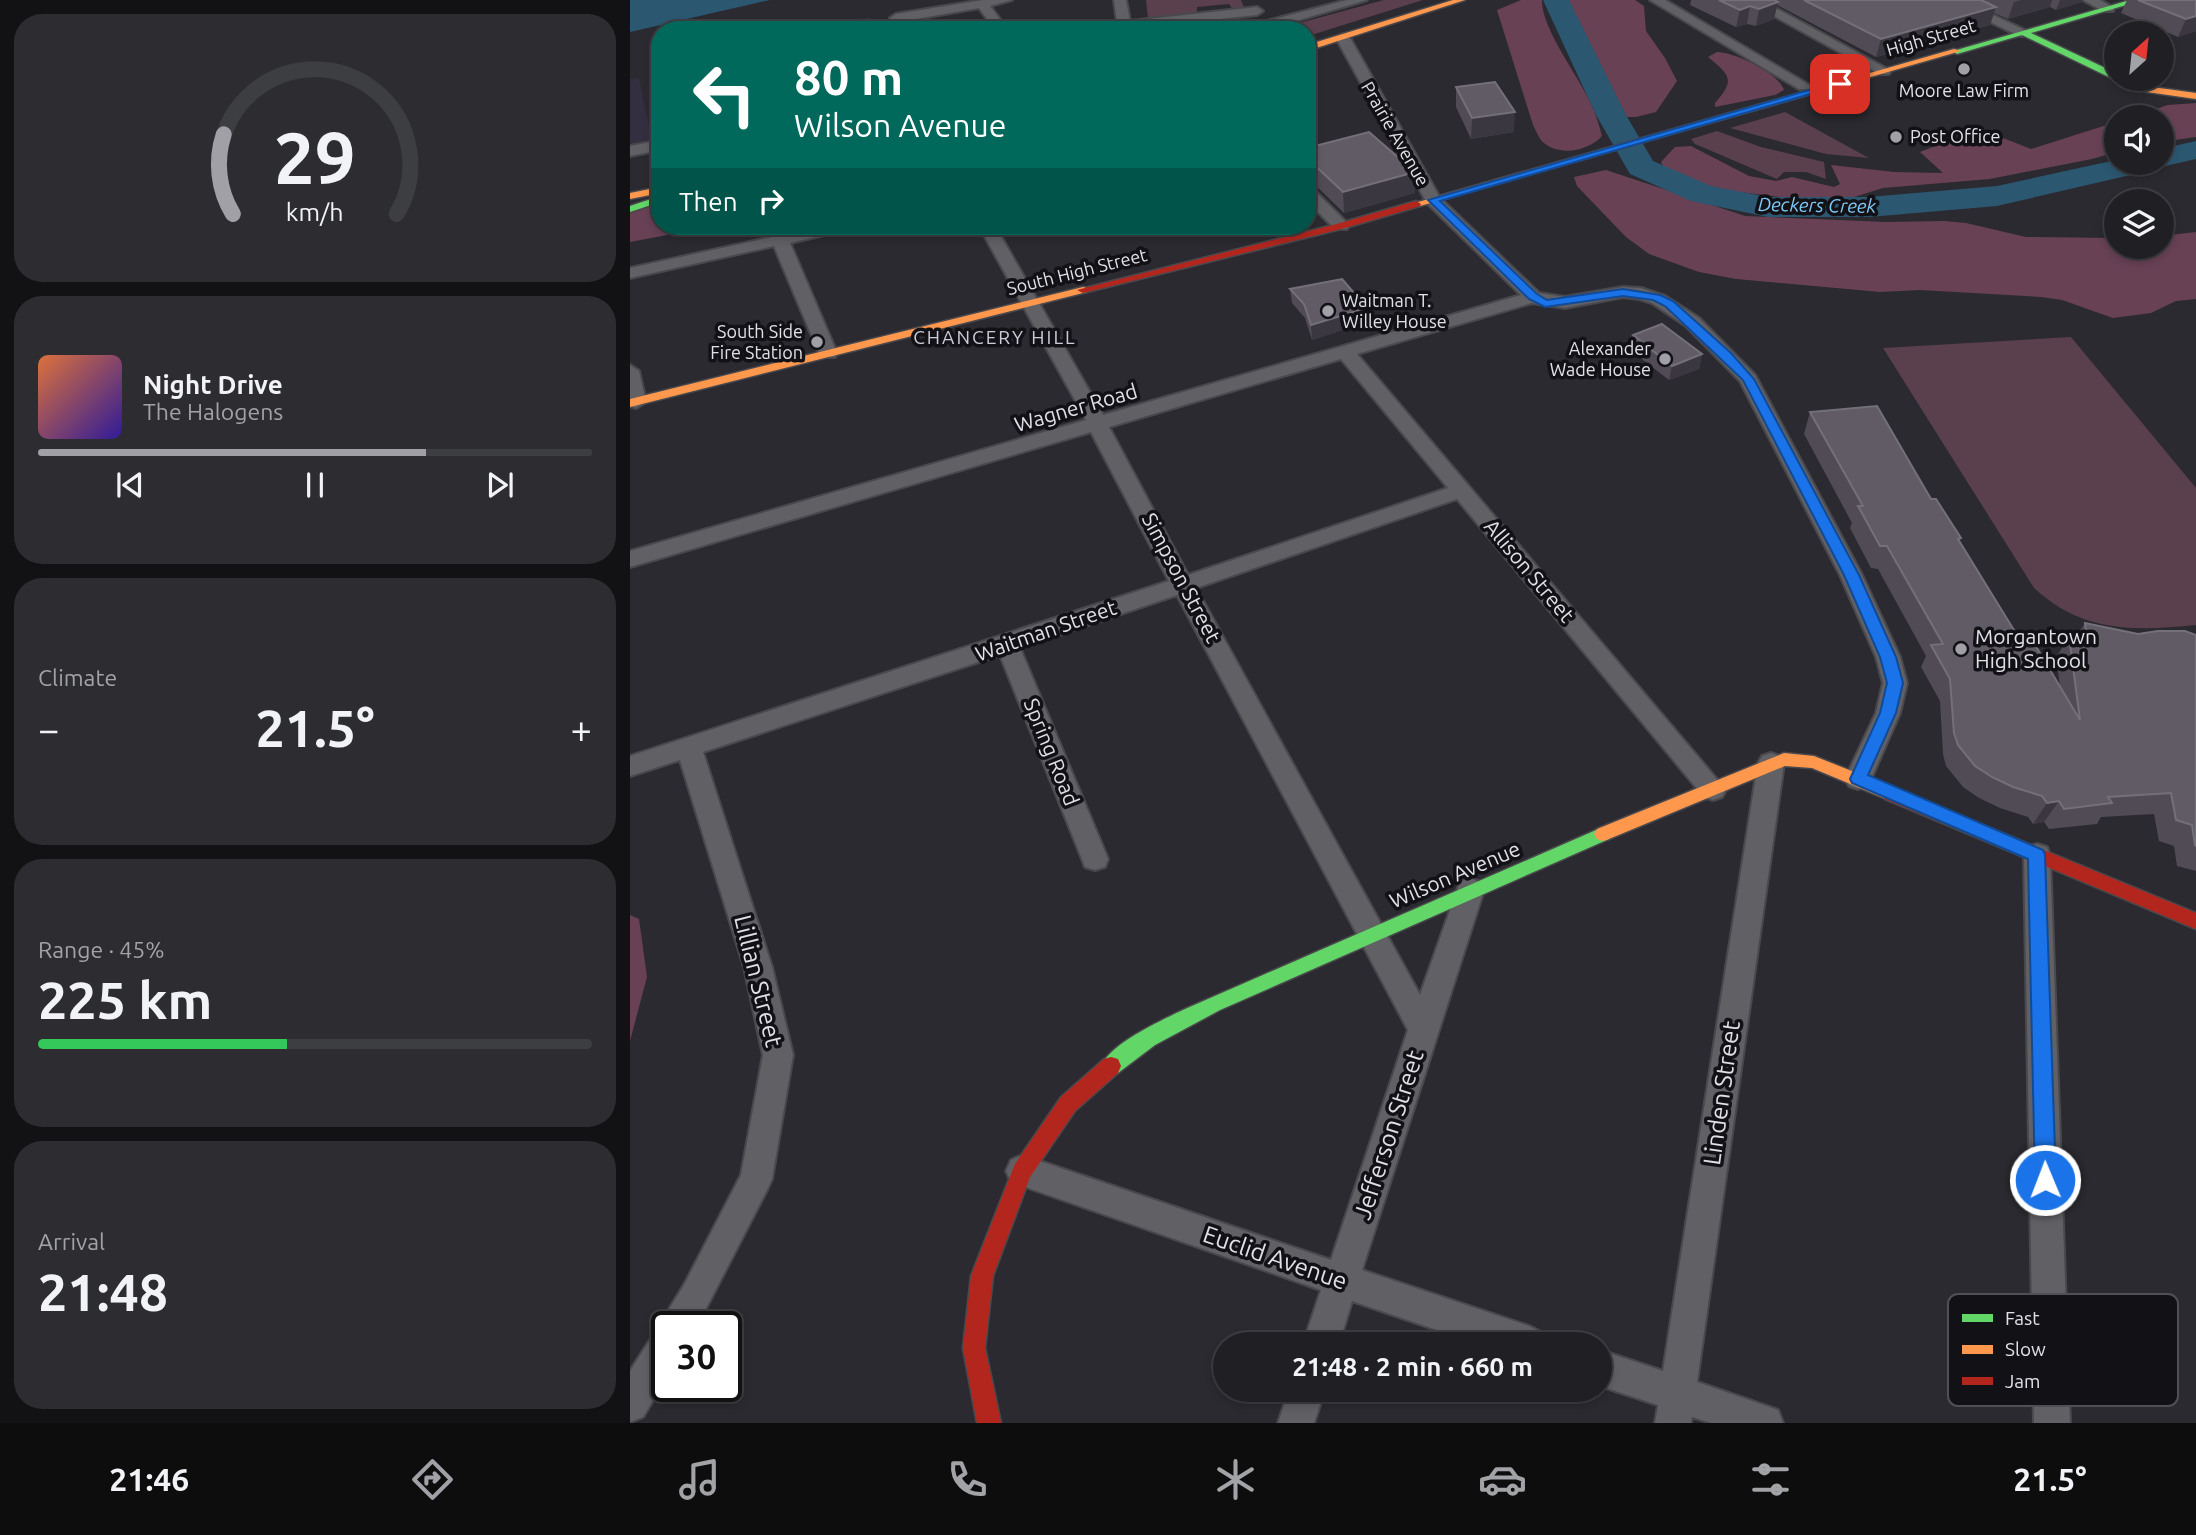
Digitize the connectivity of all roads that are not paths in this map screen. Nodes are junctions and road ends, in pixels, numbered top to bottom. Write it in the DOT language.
graph roads {
  1 [pos="1006,0"];
  2 [pos="1120,0"];
  3 [pos="1361,0"];
  4 [pos="1461,0"];
  5 [pos="1656,0"];
  6 [pos="1951,0"];
  7 [pos="2089,0"];
  8 [pos="2139,0"];
  9 [pos="1758,1"];
  10 [pos="982,4"];
  11 [pos="1254,5"];
  12 [pos="2108,8"];
  13 [pos="911,21"];
  14 [pos="995,21"];
  15 [pos="1124,21"];
  16 [pos="1158,21"];
  17 [pos="1266,21"];
  18 [pos="1290,21"];
  19 [pos="2022,33"];
  20 [pos="1343,38"];
  21 [pos="1316,46"];
  22 [pos="1884,71"];
  23 [pos="2104,71"];
  24 [pos="1804,86"];
  25 [pos="2160,91"];
  26 [pos="2196,96"];
  27 [pos="651,147"];
  28 [pos="630,151"];
  29 [pos="1531,171"];
  30 [pos="651,192"];
  31 [pos="630,196"];
  32 [pos="1433,200"];
  33 [pos="1316,201"];
  34 [pos="651,202"];
  35 [pos="630,209"];
  36 [pos="1341,226"];
  37 [pos="1316,232"];
  38 [pos="803,235"];
  39 [pos="992,235"];
  40 [pos="1304,235"];
  41 [pos="780,240"];
  42 [pos="630,273"];
  43 [pos="1533,297"];
  44 [pos="1031,302"];
  45 [pos="1345,352"];
  46 [pos="828,354"];
  47 [pos="630,371"];
  48 [pos="633,402"];
  49 [pos="1098,425"];
  50 [pos="1460,491"];
  51 [pos="630,559"];
  52 [pos="1184,584"];
  53 [pos="1007,645"];
  54 [pos="689,748"];
  55 [pos="1771,763"];
  56 [pos="630,766"];
  57 [pos="1858,779"];
  58 [pos="1713,790"];
  59 [pos="2037,855"];
  60 [pos="1095,859"];
  61 [pos="1470,890"];
  62 [pos="2196,921"];
  63 [pos="1371,933"];
  64 [pos="1423,1029"];
  65 [pos="1022,1171"];
  66 [pos="1341,1281"];
  67 [pos="2049,1294"];
  68 [pos="687,1311"];
  69 [pos="1325,1332"];
  70 [pos="1493,1332"];
  71 [pos="651,1370"];
  72 [pos="1612,1374"];
  73 [pos="1303,1402"];
  74 [pos="630,1404"];
  75 [pos="1675,1408"];
  76 [pos="989,1423"];
  77 [pos="1296,1423"];
  78 [pos="1765,1423"];
  1 -- 10 [label="street"];
  2 -- 15 [label="street"];
  3 -- 18 [label="street"];
  4 -- 20 [label="street"];
  5 -- 24 [label="street"];
  6 -- 19 [label="street"];
  7 -- 12 [label="street"];
  8 -- 12 [label="street, High Street"];
  9 -- 22 [label="street"];
  10 -- 13 [label="street"];
  10 -- 14 [label="street"];
  11 -- 16 [label="street"];
  11 -- 17 [label="street"];
  12 -- 19 [label="street, High Street"];
  19 -- 22 [label="street, High Street"];
  19 -- 23 [label="street"];
  20 -- 21 [label="street"];
  20 -- 32 [label="street, Prairie Avenue"];
  22 -- 29 [label="street, High Street"];
  25 -- 26 [label="street"];
  27 -- 28 [label="street"];
  29 -- 32 [label="street, South High Street"];
  30 -- 31 [label="street"];
  32 -- 36 [label="street, South High Street"];
  32 -- 43 [label="street, Prairie Avenue"];
  33 -- 36 [label="street"];
  34 -- 35 [label="street"];
  36 -- 37 [label="street, South High Street"];
  38 -- 41 [label="street"];
  39 -- 44 [label="street, Simpson Street"];
  40 -- 44 [label="street, South High Street"];
  41 -- 42 [label="street"];
  41 -- 46 [label="street"];
  43 -- 45 [label="street, Wagner Road"];
  43 -- 57 [label="street"];
  44 -- 46 [label="street, South High Street"];
  44 -- 49 [label="street, Simpson Street"];
  45 -- 49 [label="street, Wagner Road"];
  45 -- 50 [label="street, Allison Street"];
  46 -- 48 [label="street, South High Street"];
  47 -- 48 [label="street"];
  49 -- 51 [label="street, Wagner Road"];
  49 -- 52 [label="street, Simpson Street"];
  50 -- 52 [label="street, Waitman Street"];
  50 -- 58 [label="street, Allison Street"];
  52 -- 53 [label="street, Waitman Street"];
  52 -- 63 [label="street, Simpson Street"];
  53 -- 54 [label="street, Waitman Street"];
  53 -- 60 [label="street, Spring Road"];
  54 -- 56 [label="street, Waitman Street"];
  54 -- 68 [label="street, Lillian Street"];
  55 -- 57 [label="street, Wilson Avenue"];
  55 -- 58 [label="street, Wilson Avenue"];
  55 -- 75 [label="street, Linden Street"];
  57 -- 59 [label="street, Wilson Avenue"];
  58 -- 61 [label="street, Wilson Avenue"];
  59 -- 62 [label="street, Wilson Avenue"];
  59 -- 67 [label="street"];
  61 -- 63 [label="street, Wilson Avenue"];
  61 -- 64 [label="street"];
  63 -- 64 [label="street, Jefferson Street"];
  63 -- 65 [label="street, Wilson Avenue"];
  64 -- 66 [label="street, Jefferson Street"];
  65 -- 66 [label="street, Euclid Avenue"];
  65 -- 76 [label="street, Wilson Avenue"];
  66 -- 69 [label="street, Jefferson Street"];
  66 -- 70 [label="street, Euclid Avenue"];
  71 -- 74 [label="street"];
  72 -- 75 [label="street"];
  73 -- 77 [label="street"];
  75 -- 78 [label="street"];
}
